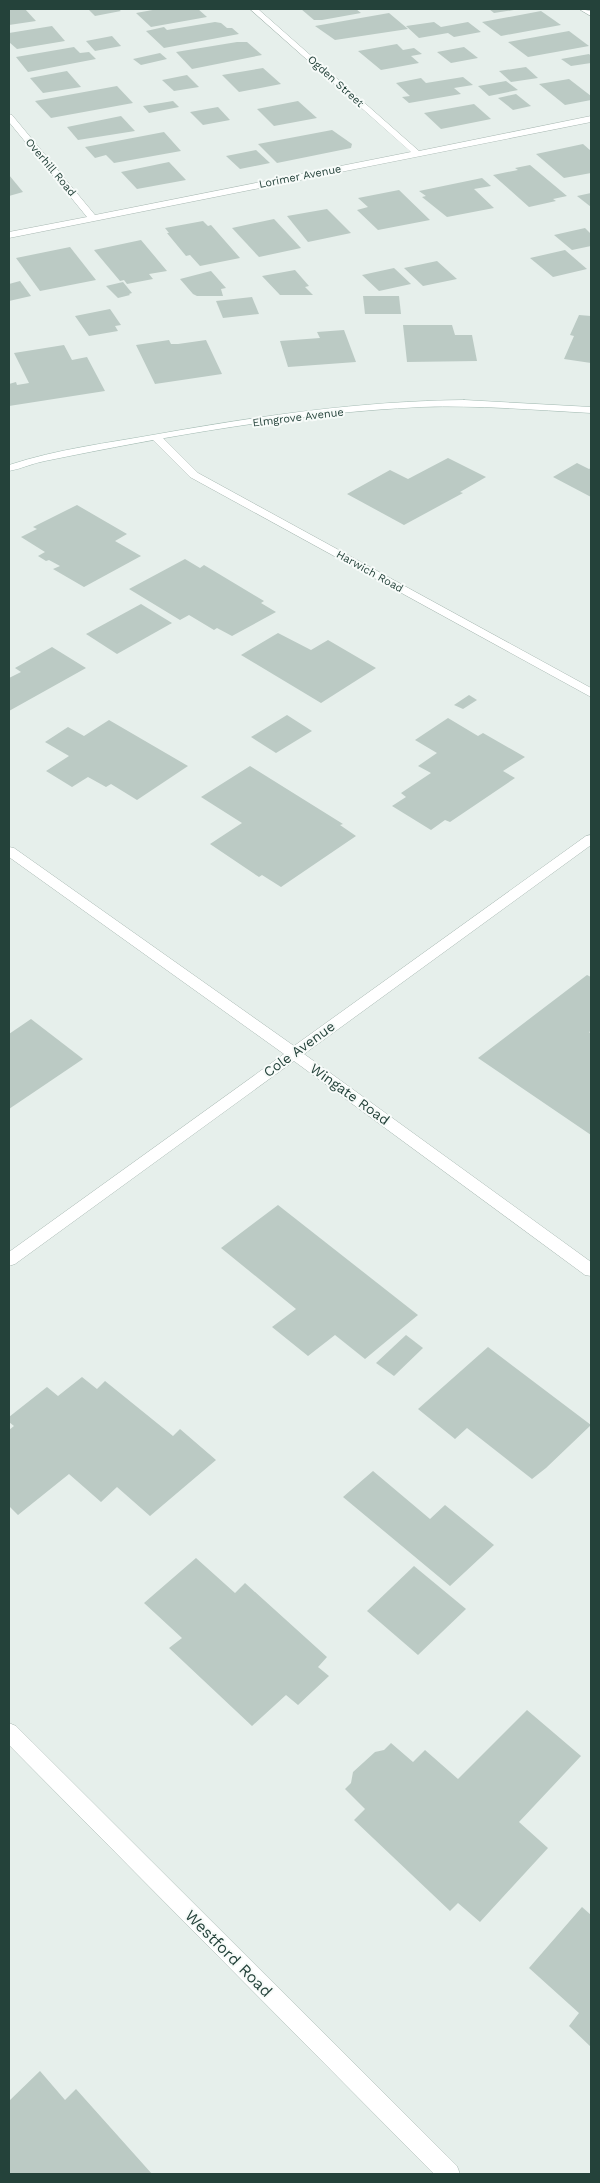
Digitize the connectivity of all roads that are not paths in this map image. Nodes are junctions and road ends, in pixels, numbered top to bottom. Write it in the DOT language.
graph roads {
  1 [pos="254,9"];
  2 [pos="583,9"];
  3 [pos="591,14"];
  4 [pos="9,117"];
  5 [pos="591,119"];
  6 [pos="417,153"];
  7 [pos="92,217"];
  8 [pos="9,235"];
  9 [pos="591,410"];
  10 [pos="156,438"];
  11 [pos="9,468"];
  12 [pos="591,693"];
  13 [pos="591,839"];
  14 [pos="9,851"];
  15 [pos="293,1053"];
  16 [pos="9,1260"];
  17 [pos="591,1270"];
  18 [pos="9,1732"];
  19 [pos="449,2174"];
  1 -- 6 [label="street, Ogden Street"];
  2 -- 3 [label="street"];
  4 -- 7 [label="street, Overhill Road"];
  5 -- 6 [label="street, Lorimer Avenue"];
  6 -- 7 [label="street, Lorimer Avenue"];
  7 -- 8 [label="street, Lorimer Avenue"];
  9 -- 10 [label="street, Elmgrove Avenue"];
  10 -- 11 [label="street, Elmgrove Avenue"];
  10 -- 12 [label="street, Harwich Road"];
  13 -- 15 [label="street, Cole Avenue"];
  14 -- 15 [label="street, Wingate Road"];
  15 -- 16 [label="street, Cole Avenue"];
  15 -- 17 [label="street, Wingate Road"];
  18 -- 19 [label="street, Westford Road"];
}
